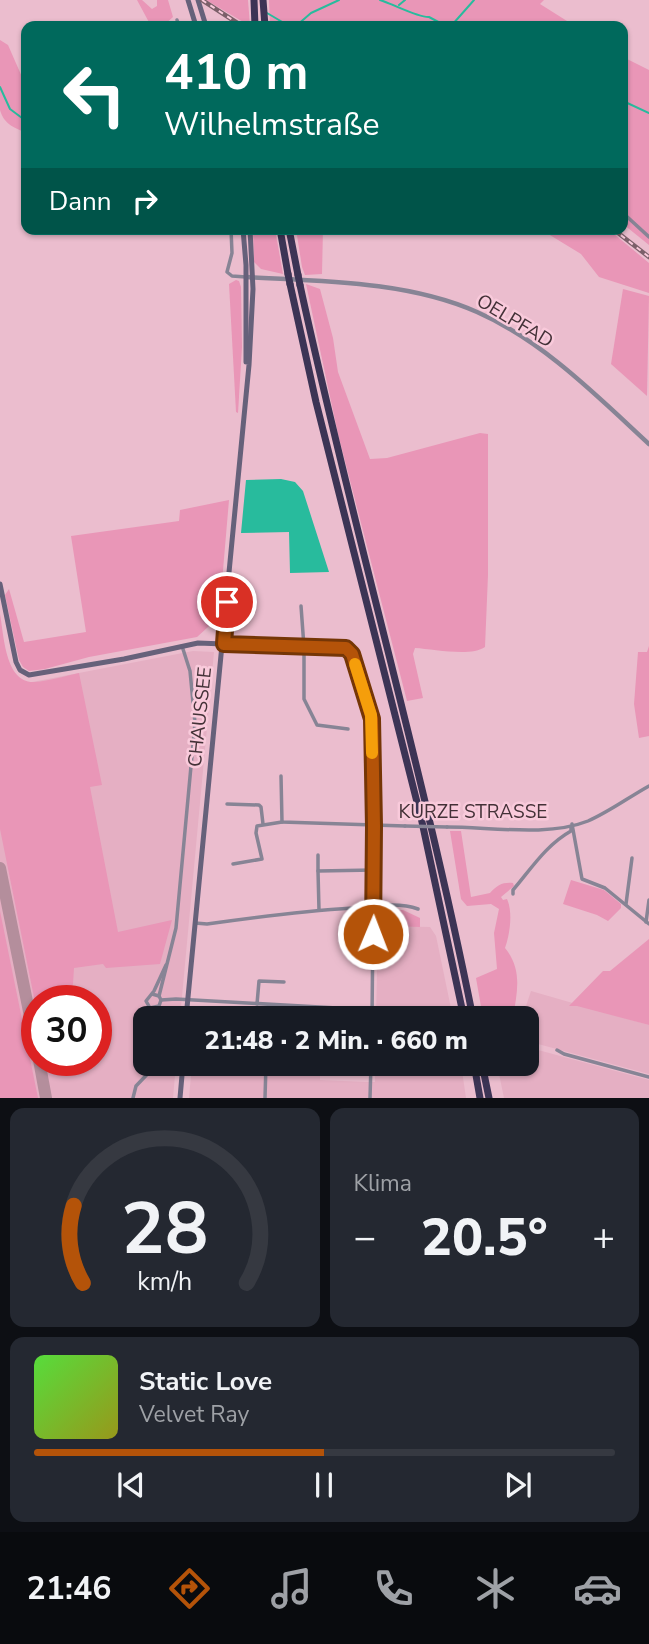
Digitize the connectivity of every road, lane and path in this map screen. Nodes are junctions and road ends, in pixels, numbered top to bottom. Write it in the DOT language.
graph roads {
  1 [pos="188,0"];
  2 [pos="198,0"];
  3 [pos="254,0"];
  4 [pos="263,0"];
  5 [pos="194,21"];
  6 [pos="204,21"];
  7 [pos="255,21"];
  8 [pos="265,21"];
  9 [pos="628,218"];
  10 [pos="231,235"];
  11 [pos="244,235"];
  12 [pos="250,235"];
  13 [pos="281,235"];
  14 [pos="290,235"];
  15 [pos="649,237"];
  16 [pos="250,277"];
  17 [pos="649,444"];
  18 [pos="0,584"];
  19 [pos="301,606"];
  20 [pos="224,644"];
  21 [pos="182,646"];
  22 [pos="304,647"];
  23 [pos="348,729"];
  24 [pos="281,776"];
  25 [pos="649,786"];
  26 [pos="227,804"];
  27 [pos="282,822"];
  28 [pos="263,824"];
  29 [pos="572,824"];
  30 [pos="374,826"];
  31 [pos="318,855"];
  32 [pos="632,858"];
  33 [pos="233,864"];
  34 [pos="374,870"];
  35 [pos="318,871"];
  36 [pos="513,894"];
  37 [pos="649,900"];
  38 [pos="626,905"];
  39 [pos="374,906"];
  40 [pos="418,909"];
  41 [pos="319,910"];
  42 [pos="195,923"];
  43 [pos="648,923"];
  44 [pos="171,954"];
  45 [pos="285,982"];
  46 [pos="152,994"];
  47 [pos="160,998"];
  48 [pos="188,1000"];
  49 [pos="257,1004"];
  50 [pos="149,1006"];
  51 [pos="159,1006"];
  52 [pos="187,1006"];
  53 [pos="295,1006"];
  54 [pos="372,1006"];
  55 [pos="461,1006"];
  56 [pos="470,1006"];
  57 [pos="557,1050"];
  58 [pos="145,1076"];
  59 [pos="182,1076"];
  60 [pos="265,1076"];
  61 [pos="371,1076"];
  62 [pos="476,1076"];
  63 [pos="484,1076"];
  64 [pos="649,1077"];
  65 [pos="133,1098"];
  66 [pos="180,1098"];
  67 [pos="265,1098"];
  68 [pos="370,1098"];
  69 [pos="480,1098"];
  70 [pos="489,1098"];
  1 -- 5 [label="main road"];
  2 -- 6 [label="main road"];
  3 -- 7 [label="highway"];
  4 -- 8 [label="highway"];
  9 -- 15 [label="street"];
  10 -- 16 [label="street"];
  11 -- 16 [label="main road"];
  12 -- 16 [label="main road"];
  13 -- 55 [label="highway, bridge"];
  14 -- 56 [label="highway, bridge"];
  16 -- 17 [label="street, OELPFAD"];
  16 -- 20 [label="main road, CHAUSSEE"];
  18 -- 21 [label="main road"];
  19 -- 22 [label="street"];
  20 -- 21 [label="main road"];
  20 -- 22 [label="street"];
  20 -- 42 [label="main road, CHAUSSEE"];
  21 -- 44 [label="street"];
  22 -- 23 [label="street"];
  22 -- 30 [label="street"];
  24 -- 27 [label="street"];
  25 -- 29 [label="street"];
  26 -- 28 [label="street"];
  27 -- 28 [label="street, KURZE STRASSE"];
  27 -- 30 [label="street, KURZE STRASSE"];
  28 -- 33 [label="street"];
  29 -- 30 [label="street, KURZE STRASSE, bridge"];
  29 -- 36 [label="street"];
  29 -- 38 [label="street"];
  30 -- 34 [label="street"];
  31 -- 35 [label="street"];
  32 -- 38 [label="street"];
  34 -- 35 [label="street"];
  34 -- 39 [label="street"];
  35 -- 41 [label="street"];
  37 -- 43 [label="street"];
  38 -- 43 [label="street"];
  39 -- 40 [label="street"];
  39 -- 41 [label="street"];
  39 -- 54 [label="street"];
  41 -- 42 [label="street"];
  42 -- 48 [label="main road, CHAUSSEE"];
  44 -- 46 [label="street"];
  44 -- 47 [label="street"];
  45 -- 49 [label="street"];
  46 -- 47 [label="street"];
  46 -- 50 [label="street"];
  47 -- 48 [label="street"];
  47 -- 51 [label="street"];
  48 -- 49 [label="street"];
  48 -- 52 [label="main road, CHAUSSEE"];
  49 -- 53 [label="street"];
  57 -- 64 [label="street"];
  58 -- 65 [label="street"];
  59 -- 66 [label="main road"];
  60 -- 67 [label="street"];
  61 -- 68 [label="street"];
  62 -- 69 [label="highway"];
  63 -- 70 [label="highway"];
}
